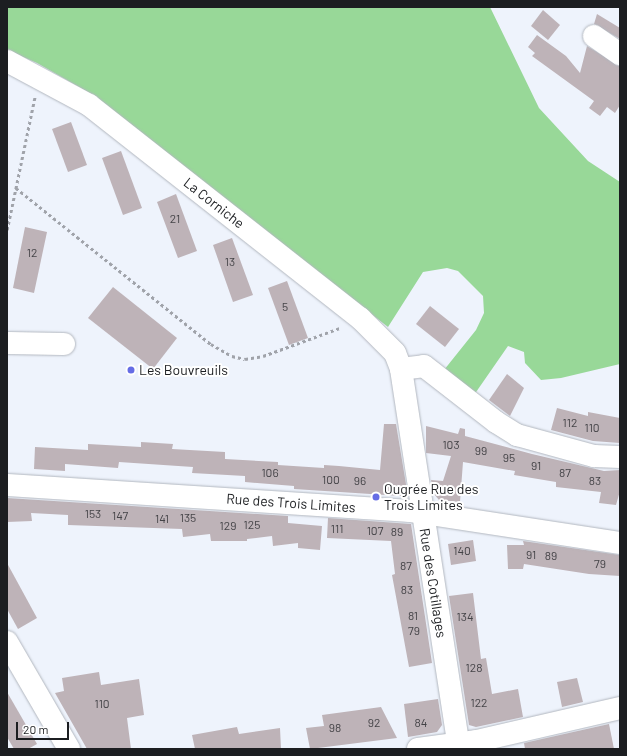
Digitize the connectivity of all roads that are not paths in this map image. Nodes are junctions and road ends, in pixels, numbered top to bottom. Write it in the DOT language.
graph roads {
  1 [pos="594,36"];
  2 [pos="620,54"];
  3 [pos="7,61"];
  4 [pos="7,343"];
  5 [pos="64,344"];
  6 [pos="401,369"];
  7 [pos="620,458"];
  8 [pos="7,485"];
  9 [pos="422,512"];
  10 [pos="620,543"];
  11 [pos="7,642"];
  12 [pos="620,708"];
  13 [pos="459,746"];
  14 [pos="68,749"];
  15 [pos="418,749"];
  1 -- 2 [label="street"];
  3 -- 6 [label="street, La Corniche"];
  4 -- 5 [label="street"];
  6 -- 7 [label="street"];
  6 -- 9 [label="street, Rue des Cotillages"];
  8 -- 9 [label="street, Rue des Trois Limites"];
  9 -- 10 [label="street, Rue des Trois Limites"];
  9 -- 13 [label="street, Rue des Cotillages"];
  11 -- 14 [label="street"];
  12 -- 13 [label="street"];
  13 -- 15 [label="street"];
}
